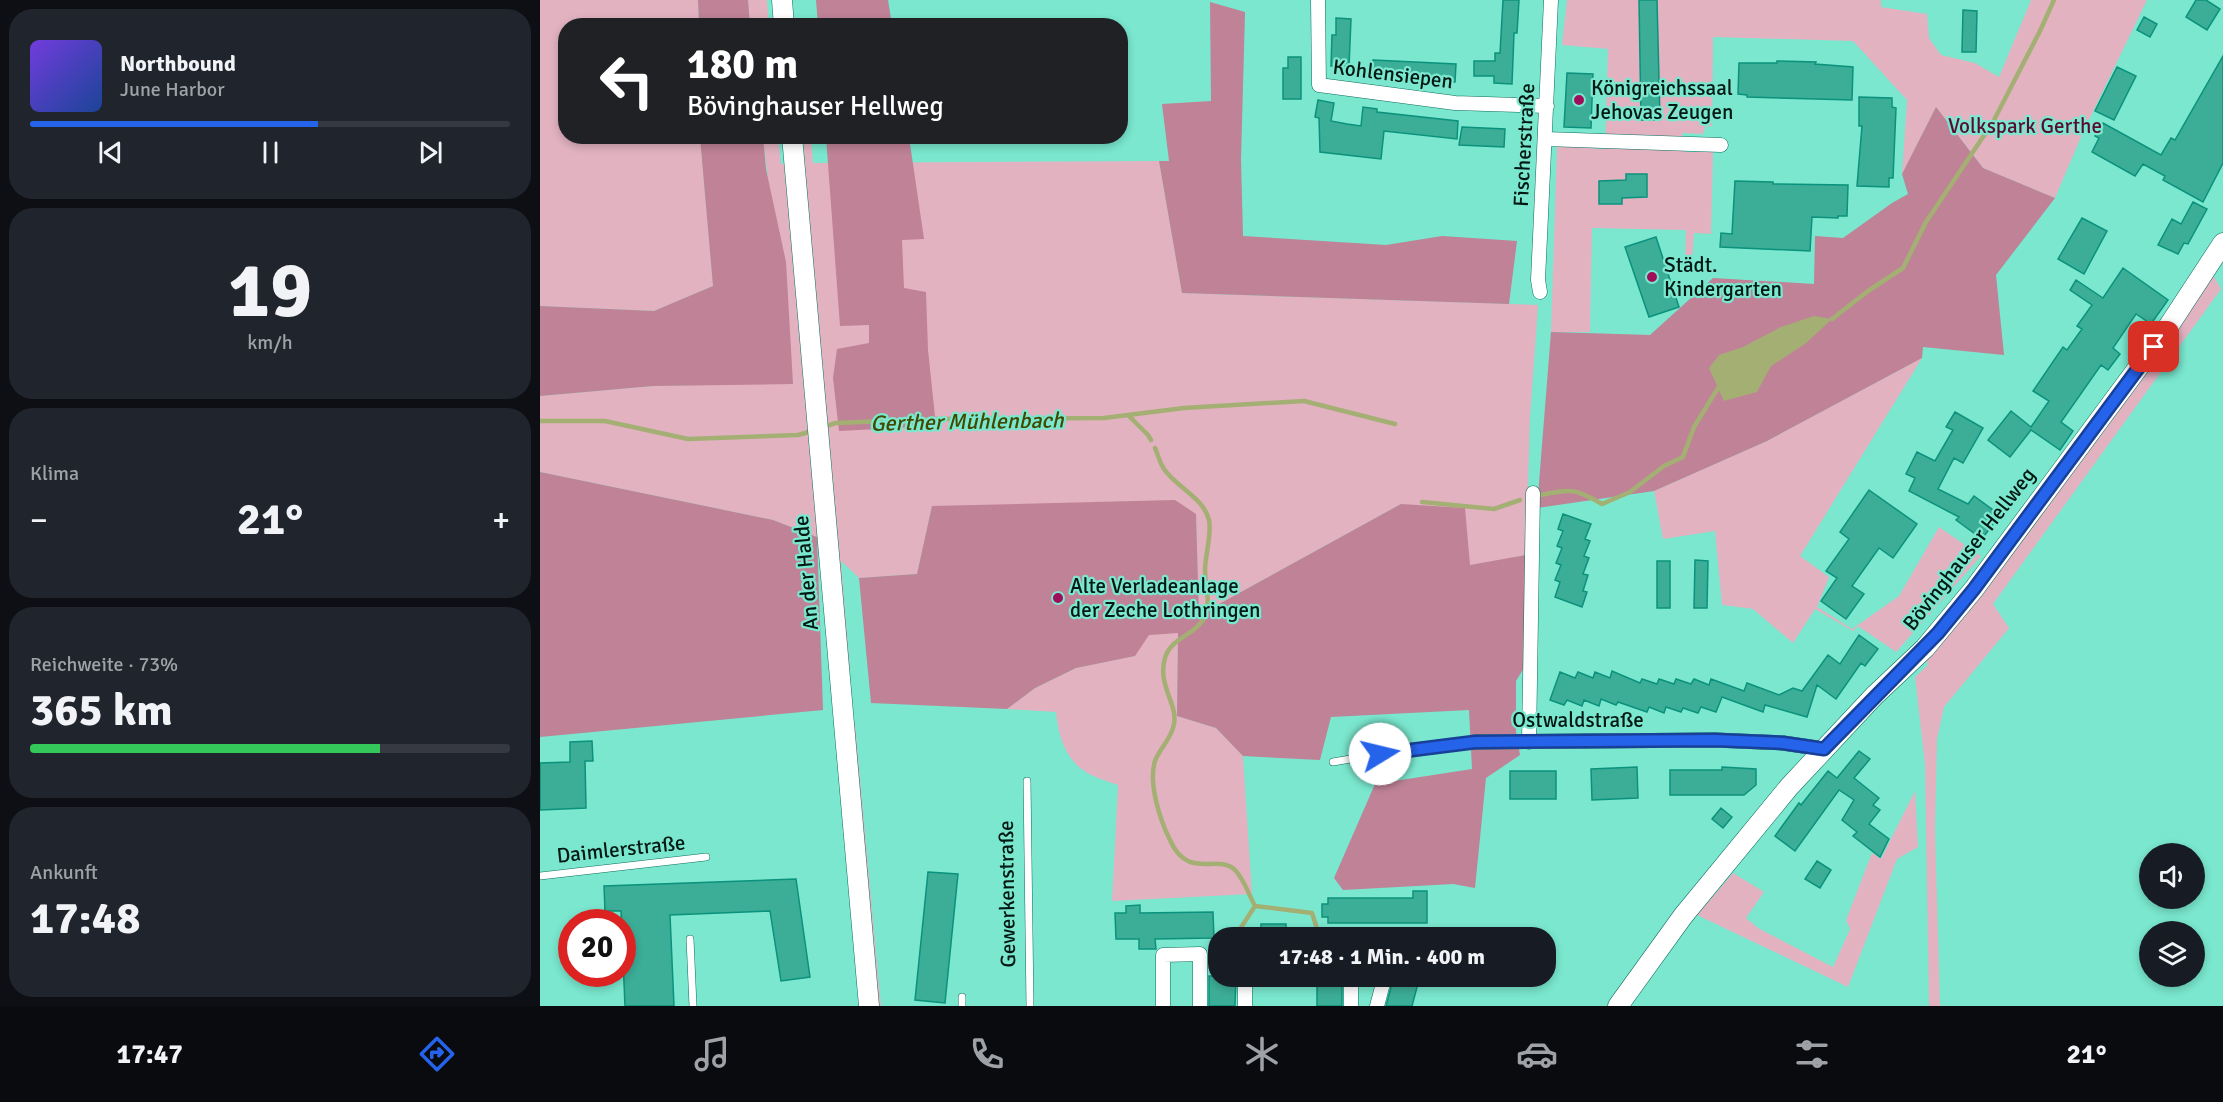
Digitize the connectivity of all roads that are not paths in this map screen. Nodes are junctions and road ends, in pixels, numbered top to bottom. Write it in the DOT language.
graph roads {
  1 [pos="782,0"];
  2 [pos="1308,0"];
  3 [pos="1318,0"];
  4 [pos="1551,0"];
  5 [pos="783,18"];
  6 [pos="1547,106"];
  7 [pos="1545,139"];
  8 [pos="793,144"];
  9 [pos="1721,145"];
  10 [pos="2223,243"];
  11 [pos="1540,292"];
  12 [pos="1533,493"];
  13 [pos="1475,742"];
  14 [pos="1529,742"];
  15 [pos="1824,749"];
  16 [pos="1333,762"];
  17 [pos="1027,781"];
  18 [pos="706,857"];
  19 [pos="540,876"];
  20 [pos="690,939"];
  21 [pos="1245,987"];
  22 [pos="1351,987"];
  23 [pos="1382,987"];
  24 [pos="962,997"];
  25 [pos="693,1006"];
  26 [pos="868,1006"];
  27 [pos="962,1006"];
  28 [pos="1030,1006"];
  29 [pos="1163,1006"];
  30 [pos="1200,1006"];
  31 [pos="1245,1006"];
  32 [pos="1351,1006"];
  33 [pos="1377,1006"];
  34 [pos="1618,1006"];
  1 -- 5 [label="street"];
  2 -- 3 [label="street"];
  3 -- 6 [label="street, Kohlensiepen"];
  4 -- 6 [label="street, Fischerstraße"];
  6 -- 7 [label="street, Fischerstraße"];
  7 -- 9 [label="street"];
  7 -- 11 [label="street, Fischerstraße"];
  8 -- 26 [label="street, An der Halde"];
  10 -- 15 [label="street, Bövinghauser Hellweg"];
  12 -- 14 [label="street"];
  13 -- 14 [label="street, Ostwaldstraße"];
  13 -- 16 [label="lane, Ostwaldstraße"];
  14 -- 15 [label="street, Ostwaldstraße"];
  15 -- 34 [label="street, Bövinghauser Hellweg"];
  17 -- 28 [label="lane, Gewerkenstraße"];
  18 -- 19 [label="lane, Daimlerstraße"];
  20 -- 25 [label="lane"];
  21 -- 31 [label="street"];
  22 -- 32 [label="street"];
  23 -- 33 [label="street"];
  24 -- 27 [label="lane"];
  29 -- 30 [label="street"];
}
